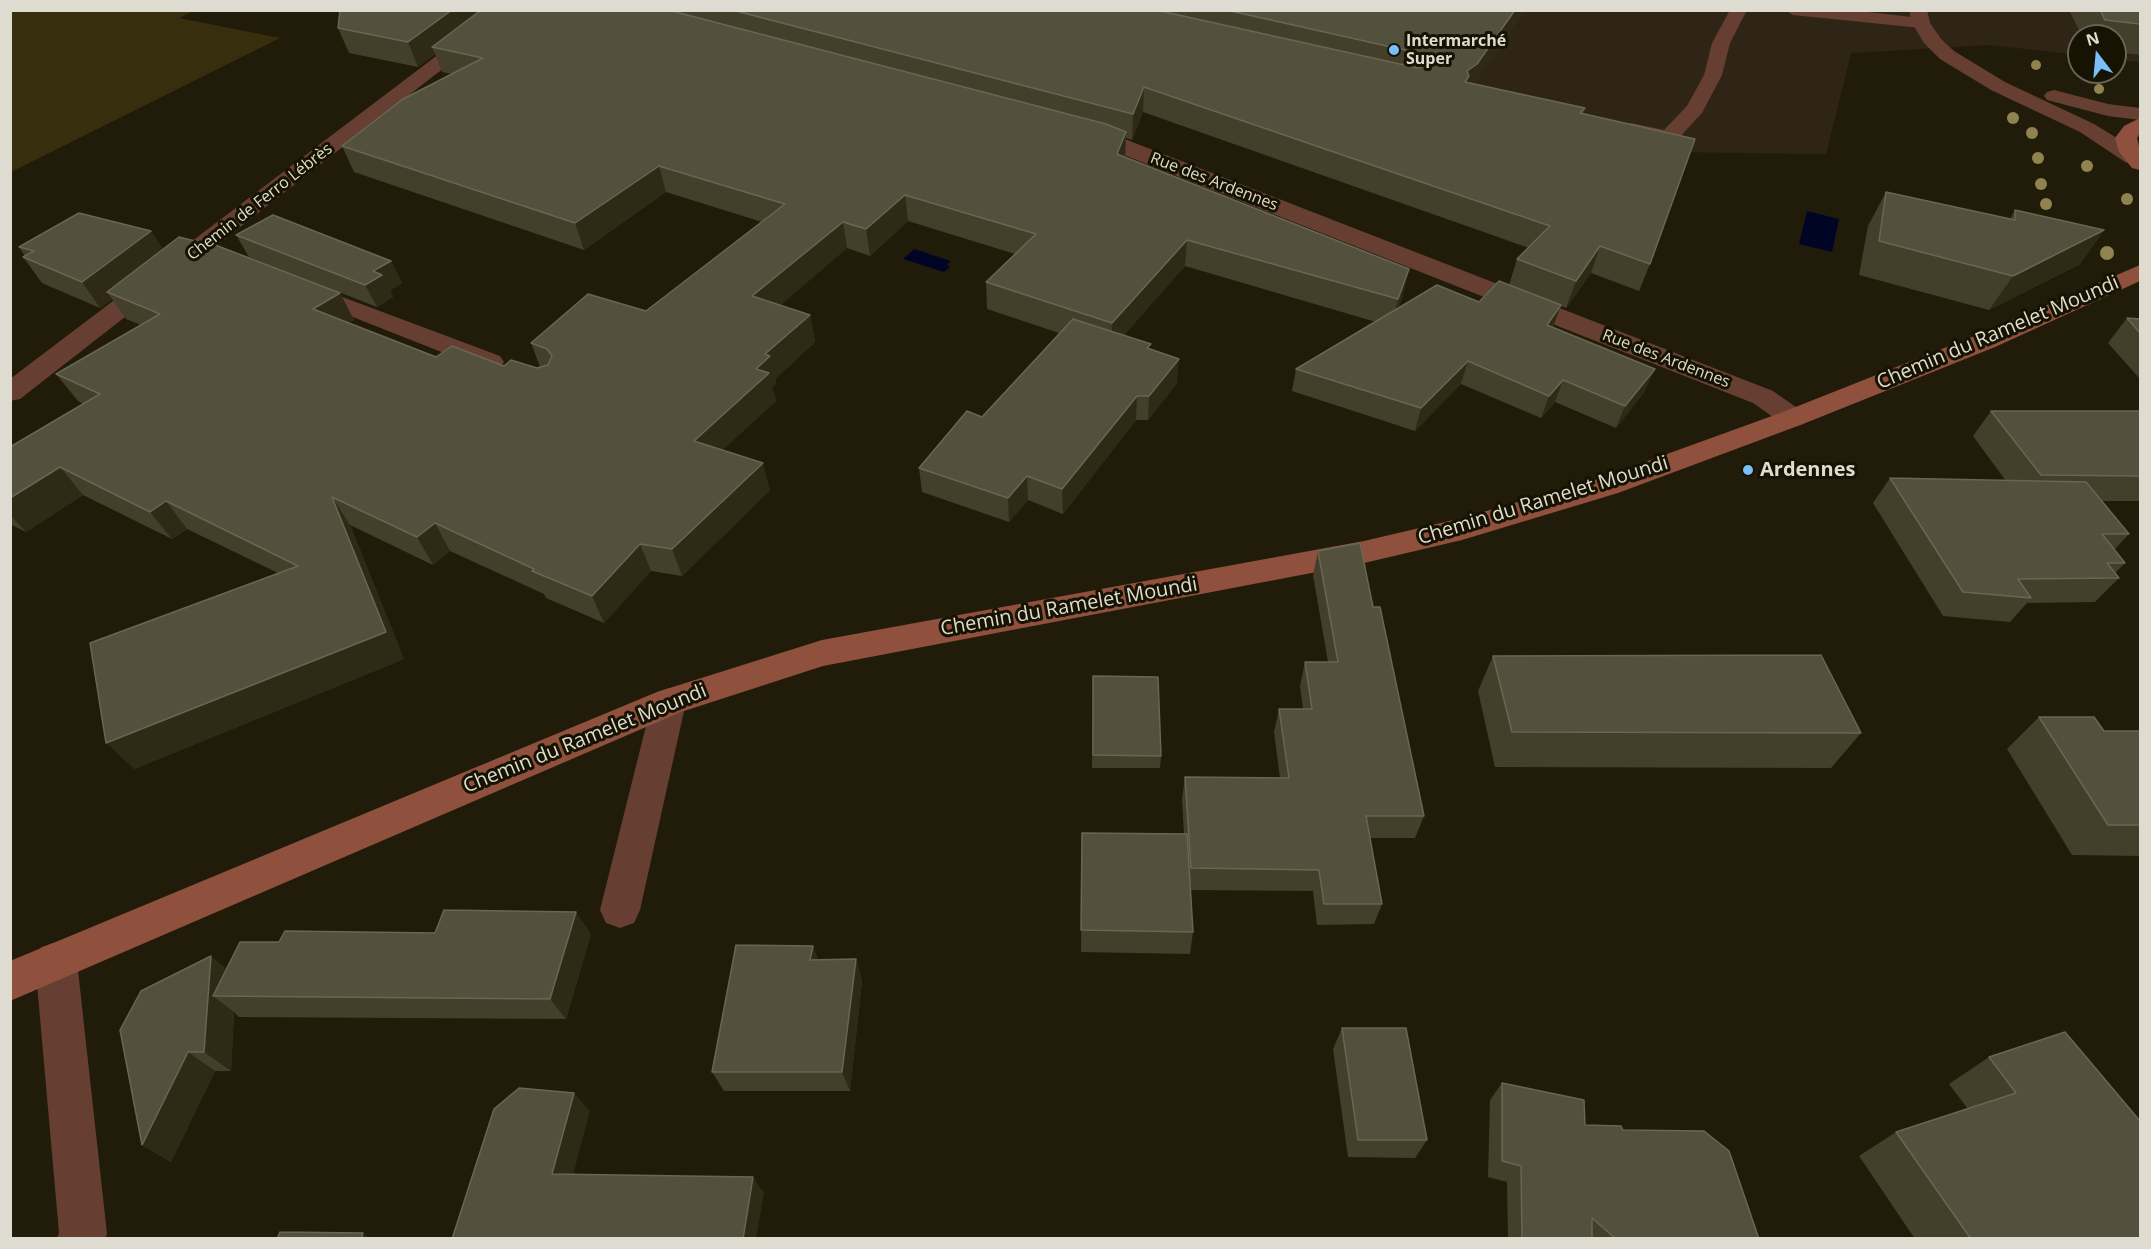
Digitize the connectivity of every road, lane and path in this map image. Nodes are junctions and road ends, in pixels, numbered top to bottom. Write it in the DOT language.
graph roads {
  1 [pos="509,10"];
  2 [pos="1739,10"];
  3 [pos="1793,10"];
  4 [pos="1919,17"];
  5 [pos="1964,66"];
  6 [pos="2140,114"];
  7 [pos="2140,124"];
  8 [pos="1611,125"];
  9 [pos="1057,128"];
  10 [pos="2137,160"];
  11 [pos="191,255"];
  12 [pos="224,258"];
  13 [pos="2140,272"];
  14 [pos="283,281"];
  15 [pos="514,372"];
  16 [pos="10,393"];
  17 [pos="1793,418"];
  18 [pos="669,702"];
  19 [pos="620,910"];
  20 [pos="57,961"];
  21 [pos="10,981"];
  22 [pos="81,1239"];
  1 -- 11 [label="street, Chemin de Ferro Lébrès"];
  2 -- 8 [label="lane"];
  3 -- 4 [label="lane"];
  4 -- 5 [label="street"];
  5 -- 6 [label="street"];
  5 -- 10 [label="street"];
  7 -- 10 [label="main road"];
  9 -- 17 [label="street, Rue des Ardennes"];
  11 -- 12 [label="lane"];
  11 -- 16 [label="street, Chemin de Ferro Lébrès"];
  13 -- 17 [label="main road, Chemin du Ramelet Moundi"];
  14 -- 15 [label="lane"];
  17 -- 18 [label="main road, Chemin du Ramelet Moundi"];
  18 -- 19 [label="street"];
  18 -- 20 [label="main road, Chemin du Ramelet Moundi"];
  20 -- 21 [label="main road, Chemin du Ramelet Moundi"];
  20 -- 22 [label="street"];
}
